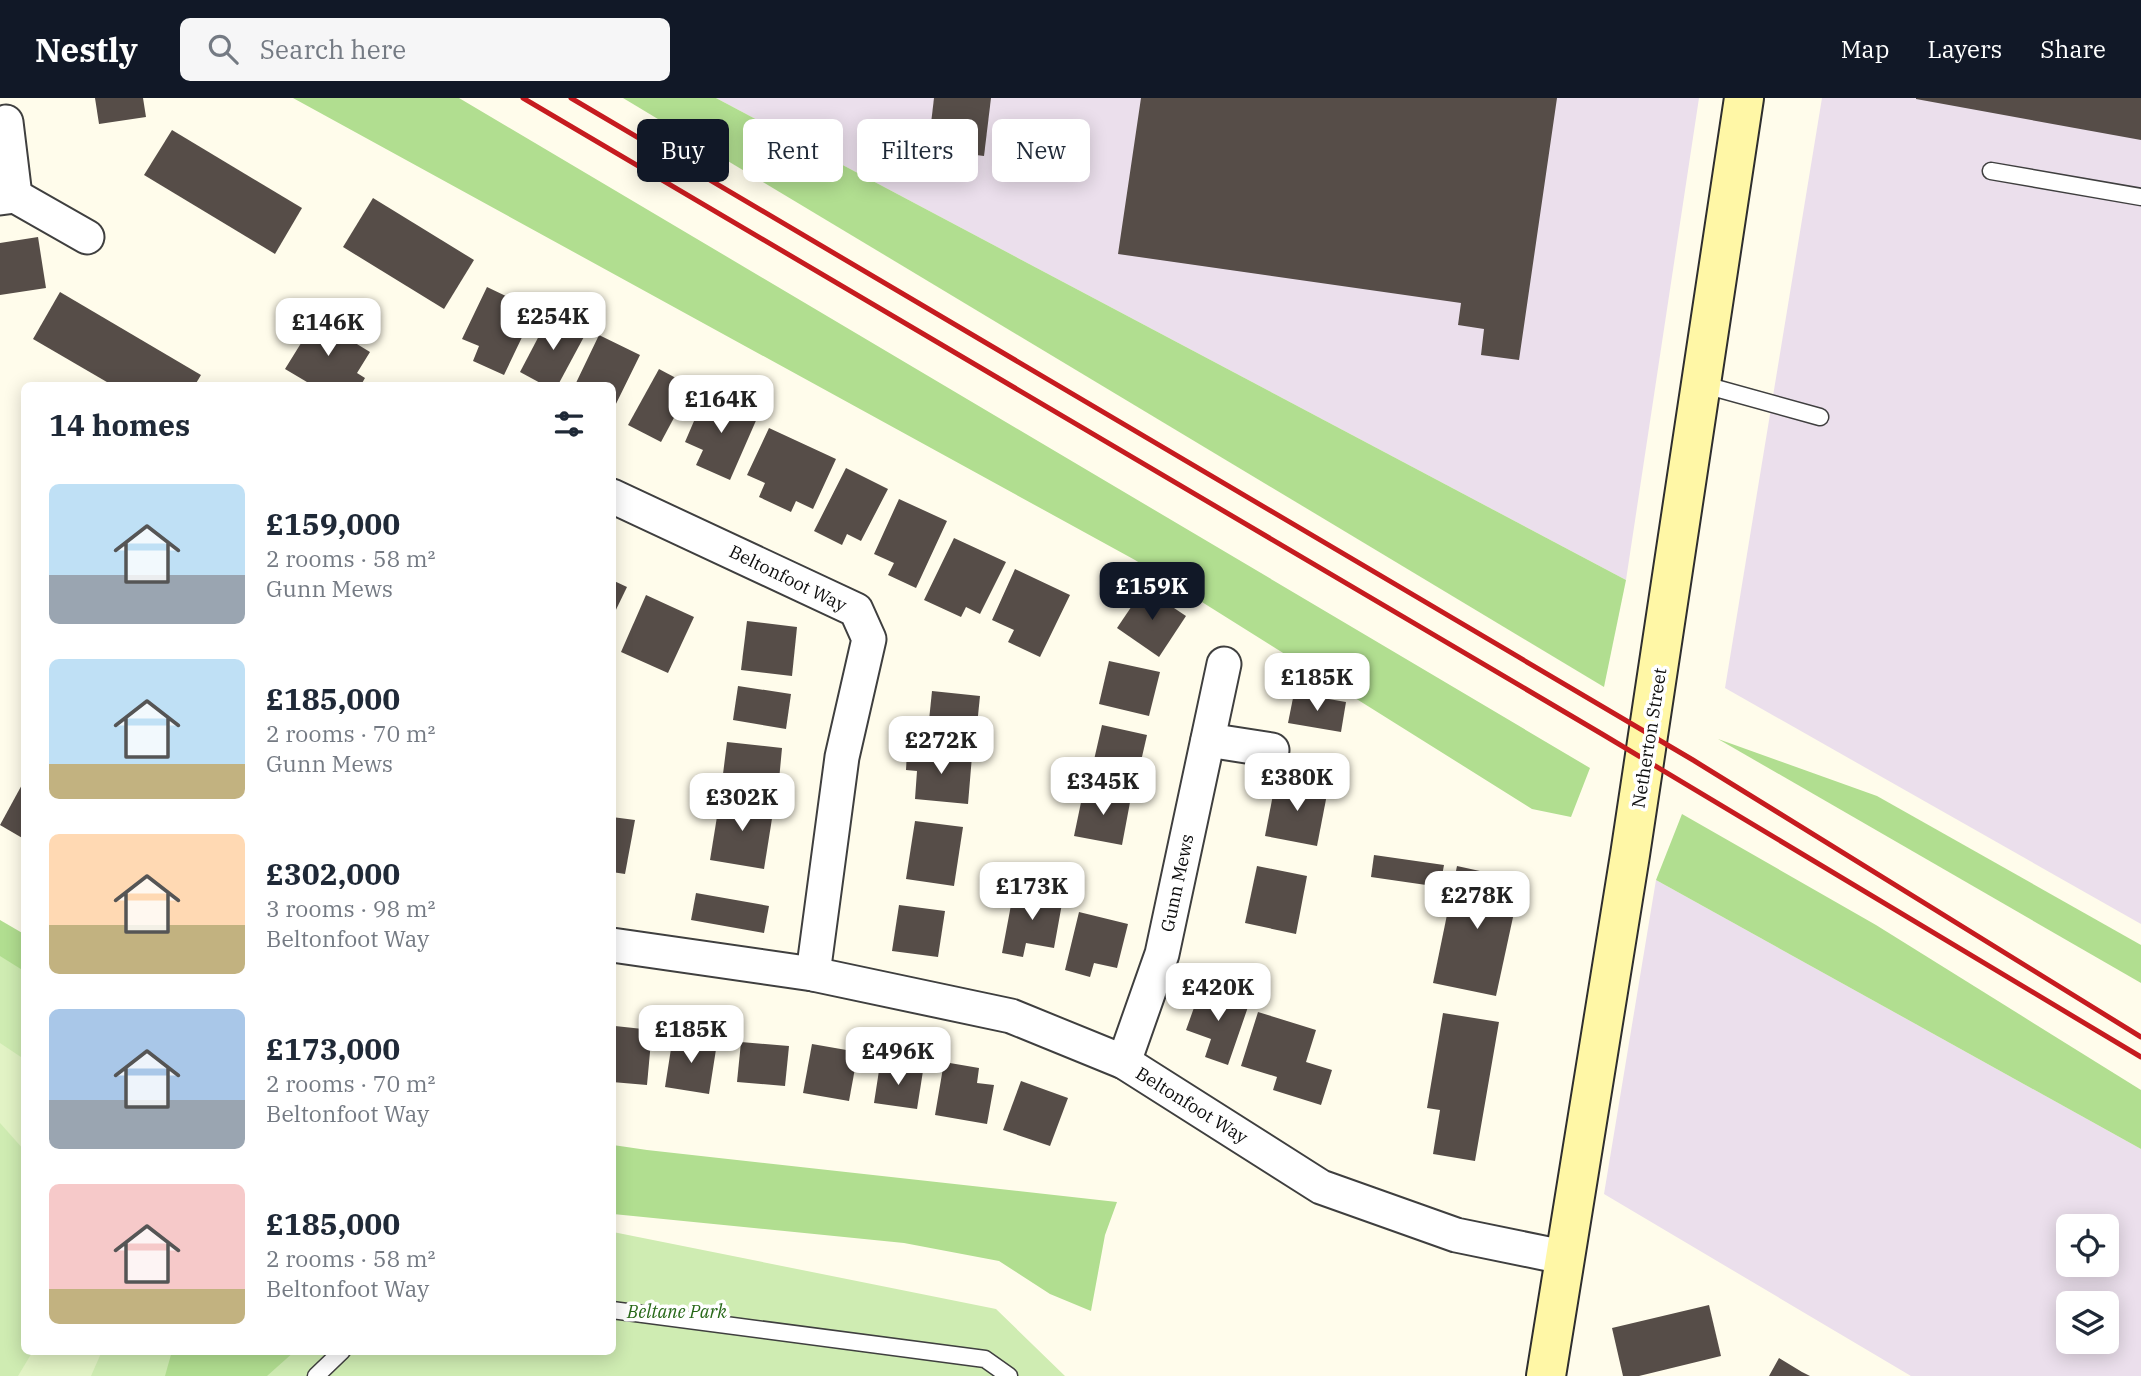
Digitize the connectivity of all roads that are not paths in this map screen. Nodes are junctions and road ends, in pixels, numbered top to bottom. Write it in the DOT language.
graph roads {
  1 [pos="1744,98"];
  2 [pos="6,122"];
  3 [pos="1991,171"];
  4 [pos="7,197"];
  5 [pos="2141,197"];
  6 [pos="87,237"];
  7 [pos="1701,384"];
  8 [pos="1820,417"];
  9 [pos="616,498"];
  10 [pos="1224,664"];
  11 [pos="1208,740"];
  12 [pos="1272,750"];
  13 [pos="616,946"];
  14 [pos="813,974"];
  15 [pos="1124,1062"];
  16 [pos="1563,1257"];
  17 [pos="616,1311"];
  18 [pos="338,1355"];
  19 [pos="316,1376"];
  20 [pos="1009,1376"];
  21 [pos="1546,1376"];
  1 -- 7 [label="street, Netherton Street"];
  2 -- 4 [label="street"];
  3 -- 5 [label="lane"];
  4 -- 6 [label="street"];
  7 -- 8 [label="lane"];
  7 -- 16 [label="street, Netherton Street"];
  9 -- 14 [label="street, Beltonfoot Way"];
  10 -- 11 [label="street, Gunn Mews"];
  11 -- 12 [label="street"];
  11 -- 15 [label="street, Gunn Mews"];
  13 -- 14 [label="street, Beltonfoot Way"];
  14 -- 15 [label="street, Beltonfoot Way"];
  15 -- 16 [label="street, Beltonfoot Way"];
  16 -- 21 [label="street, Netherton Street"];
  17 -- 20 [label="lane"];
  18 -- 19 [label="lane"];
}
